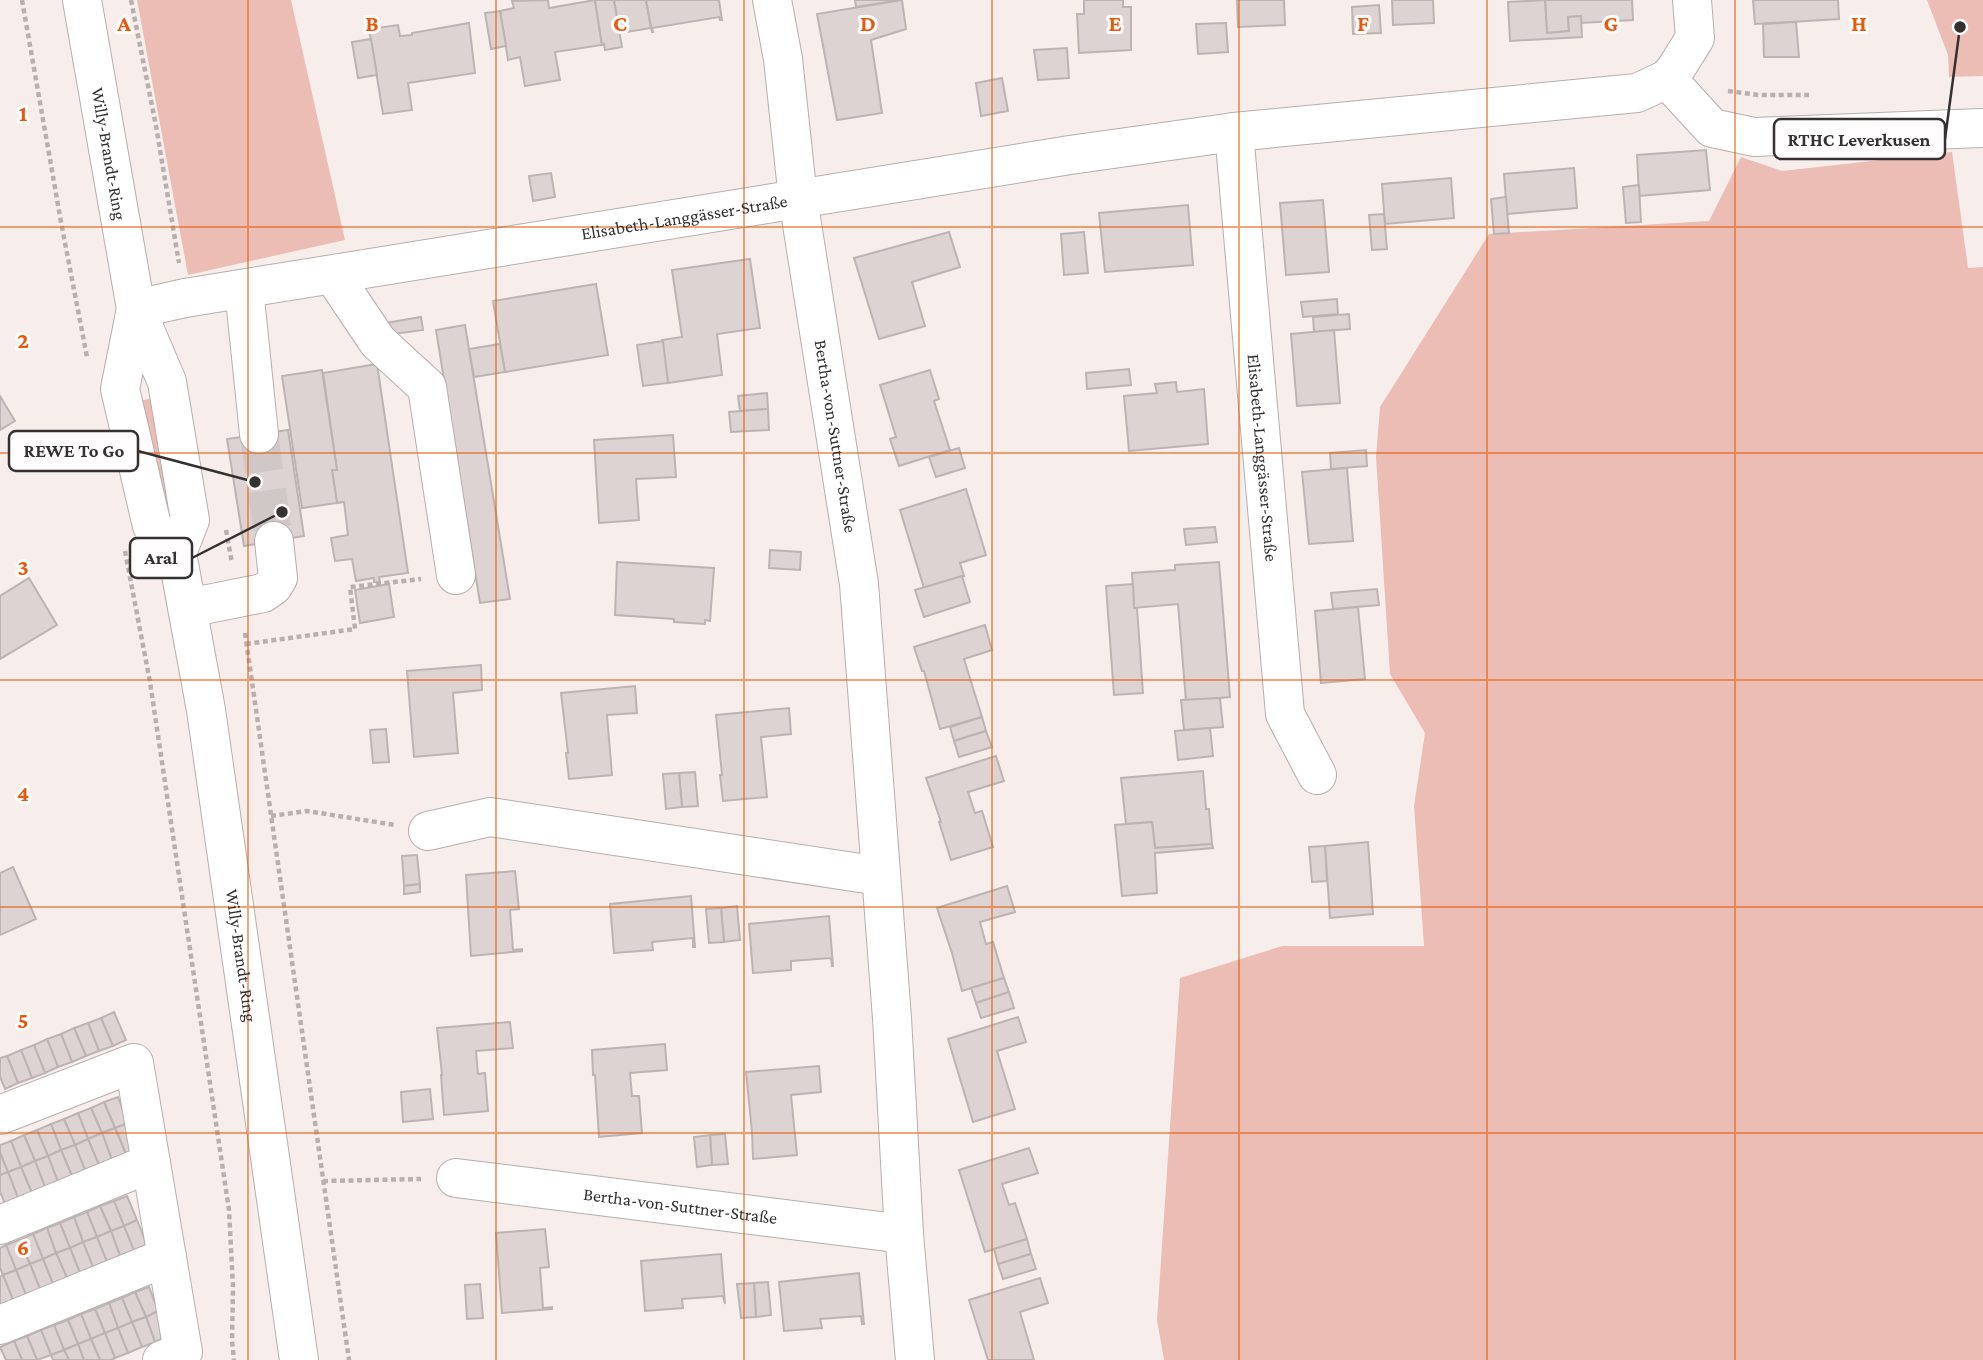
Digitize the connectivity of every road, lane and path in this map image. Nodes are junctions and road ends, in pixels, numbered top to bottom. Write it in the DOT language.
graph roads {
  1 [pos="23,0"];
  2 [pos="82,0"];
  3 [pos="131,0"];
  4 [pos="772,0"];
  5 [pos="1692,0"];
  6 [pos="1667,79"];
  7 [pos="1726,90"];
  8 [pos="1812,95"];
  9 [pos="1981,128"];
  10 [pos="1234,132"];
  11 [pos="798,198"];
  12 [pos="333,275"];
  13 [pos="244,289"];
  14 [pos="185,299"];
  15 [pos="136,309"];
  16 [pos="89,367"];
  17 [pos="259,434"];
  18 [pos="224,521"];
  19 [pos="274,541"];
  20 [pos="123,545"];
  21 [pos="456,575"];
  22 [pos="394,582"];
  23 [pos="239,598"];
  24 [pos="188,608"];
  25 [pos="246,644"];
  26 [pos="1317,775"];
  27 [pos="271,816"];
  28 [pos="428,831"];
  29 [pos="880,876"];
  30 [pos="0,1115"];
  31 [pos="151,1163"];
  32 [pos="456,1178"];
  33 [pos="323,1181"];
  34 [pos="0,1225"];
  35 [pos="904,1234"];
  36 [pos="167,1257"];
  37 [pos="0,1325"];
  38 [pos="162,1360"];
  39 [pos="234,1360"];
  40 [pos="299,1360"];
  41 [pos="349,1360"];
  42 [pos="915,1360"];
  1 -- 16 [label="path"];
  2 -- 15 [label="street, Willy-Brandt-Ring"];
  3 -- 14 [label="path"];
  4 -- 11 [label="street, Bertha-von-Suttner-Straße"];
  5 -- 6 [label="street"];
  6 -- 9 [label="street"];
  6 -- 10 [label="street, Elisabeth-Langgässer-Straße"];
  7 -- 8 [label="path"];
  10 -- 11 [label="street, Elisabeth-Langgässer-Straße"];
  10 -- 26 [label="street, Elisabeth-Langgässer-Straße"];
  11 -- 12 [label="street, Elisabeth-Langgässer-Straße"];
  11 -- 29 [label="street, Bertha-von-Suttner-Straße"];
  12 -- 13 [label="street, Elisabeth-Langgässer-Straße"];
  12 -- 21 [label="street"];
  13 -- 14 [label="street, Elisabeth-Langgässer-Straße"];
  13 -- 17 [label="street"];
  14 -- 15 [label="street, Elisabeth-Langgässer-Straße"];
  15 -- 24 [label="street, Willy-Brandt-Ring"];
  18 -- 23 [label="path"];
  19 -- 23 [label="street"];
  20 -- 39 [label="path"];
  22 -- 25 [label="path"];
  23 -- 24 [label="street"];
  23 -- 25 [label="path"];
  24 -- 40 [label="street, Willy-Brandt-Ring"];
  25 -- 27 [label="path"];
  27 -- 28 [label="path"];
  27 -- 33 [label="path"];
  28 -- 29 [label="street"];
  29 -- 35 [label="street, Bertha-von-Suttner-Straße"];
  30 -- 31 [label="street"];
  31 -- 34 [label="street"];
  31 -- 36 [label="street"];
  32 -- 33 [label="path"];
  32 -- 35 [label="street, Bertha-von-Suttner-Straße"];
  33 -- 41 [label="path"];
  35 -- 42 [label="street, Bertha-von-Suttner-Straße"];
  36 -- 37 [label="street"];
  36 -- 38 [label="street"];
}
